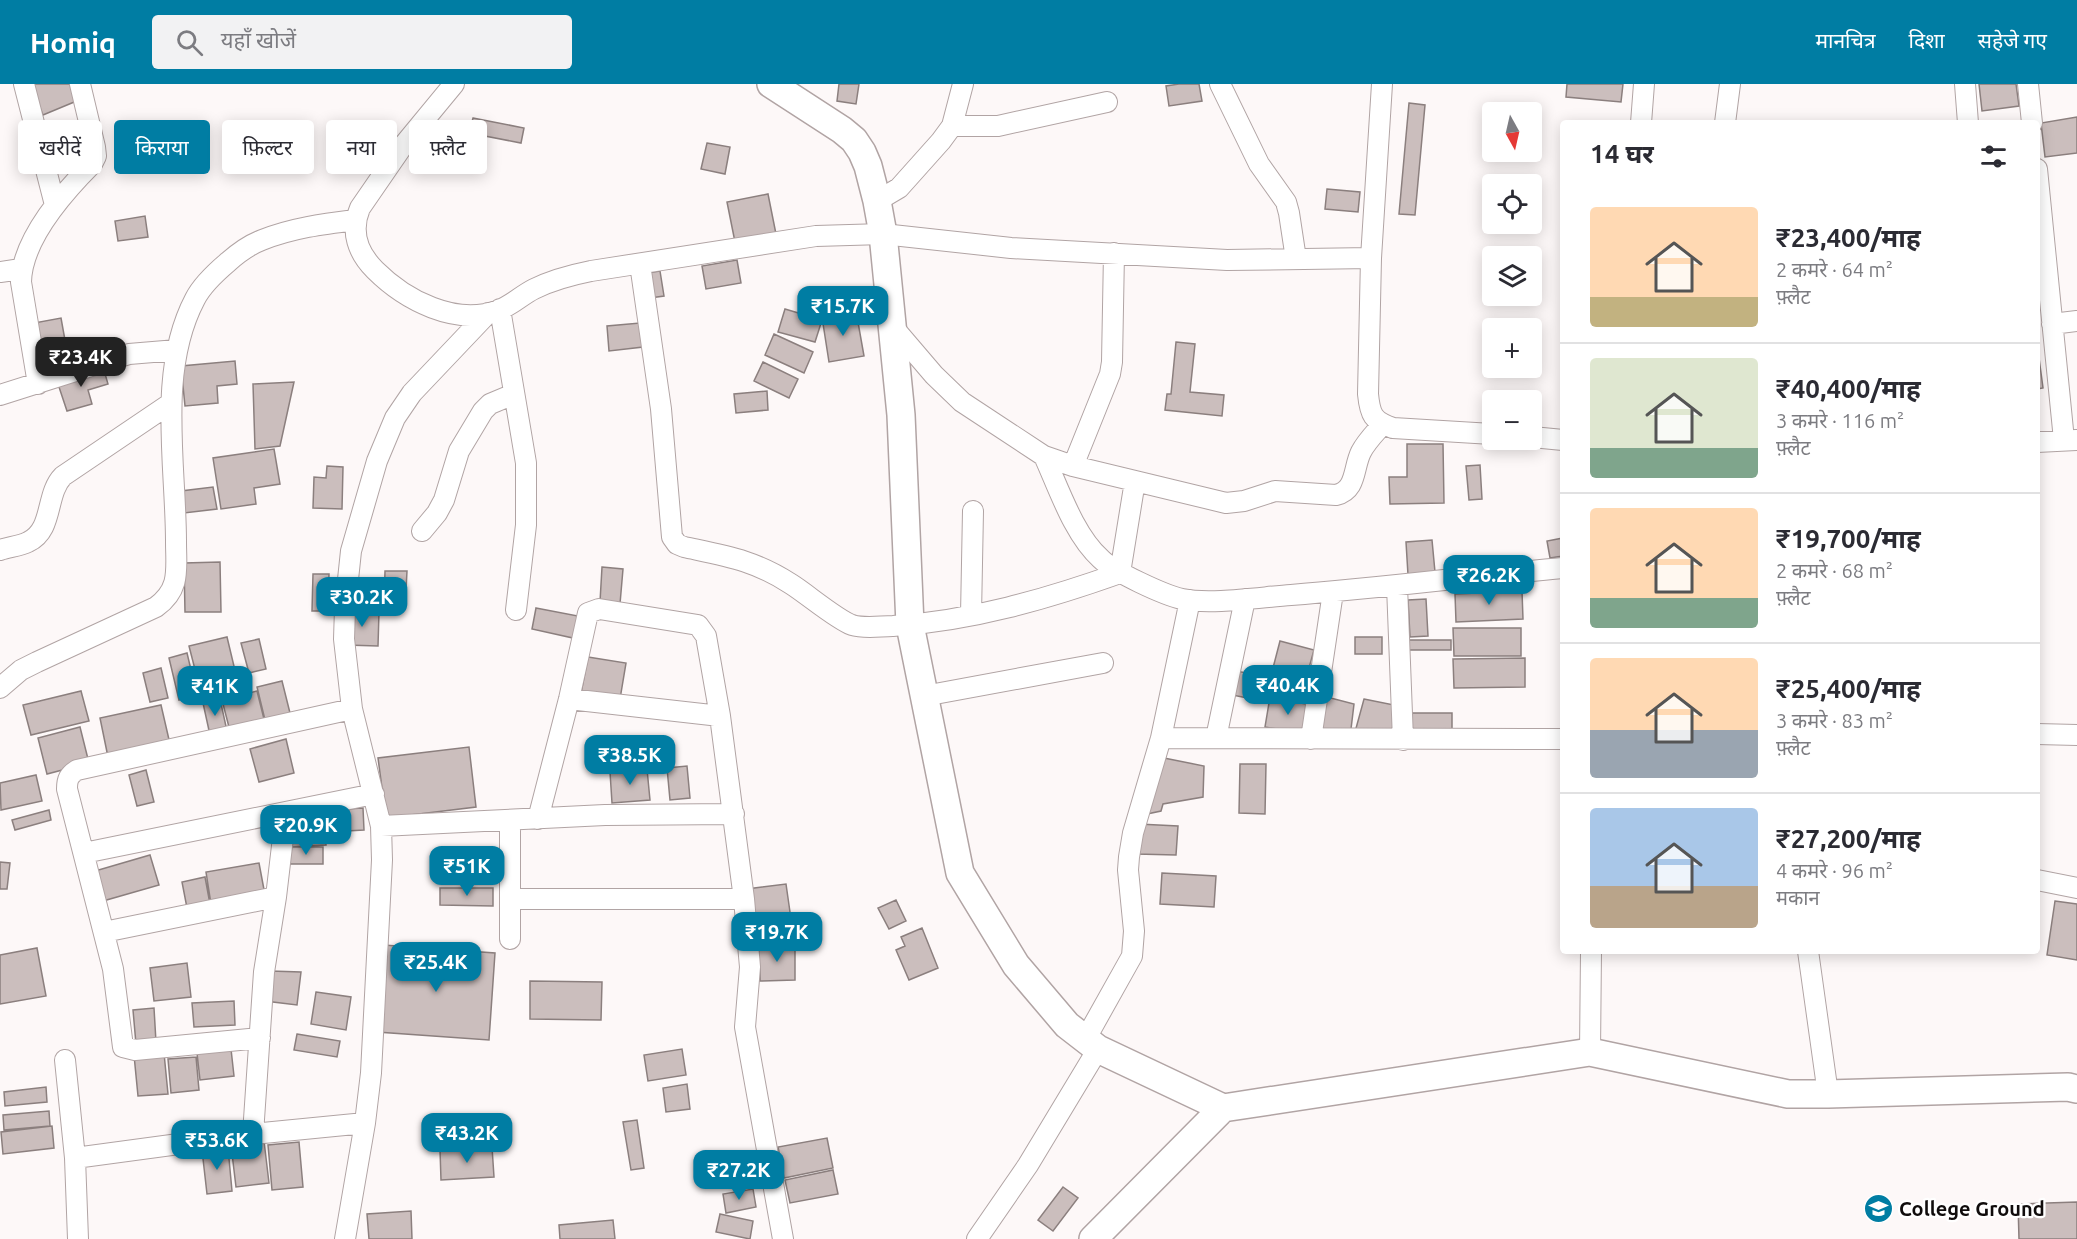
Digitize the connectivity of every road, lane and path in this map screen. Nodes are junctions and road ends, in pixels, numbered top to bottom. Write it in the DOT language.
graph roads {
  1 [pos="24,84"];
  2 [pos="80,84"];
  3 [pos="454,84"];
  4 [pos="771,84"];
  5 [pos="1220,84"];
  6 [pos="1382,84"];
  7 [pos="1644,84"];
  8 [pos="1730,84"];
  9 [pos="1965,84"];
  10 [pos="2028,84"];
  11 [pos="956,87"];
  12 [pos="1107,102"];
  13 [pos="1641,120"];
  14 [pos="1725,120"];
  15 [pos="1968,120"];
  16 [pos="2032,120"];
  17 [pos="952,126"];
  18 [pos="2040,200"];
  19 [pos="877,201"];
  20 [pos="55,205"];
  21 [pos="355,220"];
  22 [pos="883,234"];
  23 [pos="1114,253"];
  24 [pos="1371,258"];
  25 [pos="1296,259"];
  26 [pos="640,264"];
  27 [pos="21,269"];
  28 [pos="0,272"];
  29 [pos="494,311"];
  30 [pos="2077,321"];
  31 [pos="2052,324"];
  32 [pos="893,327"];
  33 [pos="177,350"];
  34 [pos="38,384"];
  35 [pos="514,394"];
  36 [pos="0,395"];
  37 [pos="171,403"];
  38 [pos="1382,424"];
  39 [pos="1482,433"];
  40 [pos="1542,438"];
  41 [pos="1560,440"];
  42 [pos="2070,440"];
  43 [pos="2040,442"];
  44 [pos="1044,456"];
  45 [pos="1073,466"];
  46 [pos="1135,481"];
  47 [pos="973,511"];
  48 [pos="422,531"];
  49 [pos="0,550"];
  50 [pos="1560,568"];
  51 [pos="1120,573"];
  52 [pos="1397,586"];
  53 [pos="1333,592"];
  54 [pos="1245,599"];
  55 [pos="1190,600"];
  56 [pos="516,610"];
  57 [pos="971,615"];
  58 [pos="910,625"];
  59 [pos="1103,663"];
  60 [pos="0,688"];
  61 [pos="924,696"];
  62 [pos="569,699"];
  63 [pos="352,709"];
  64 [pos="720,716"];
  65 [pos="2040,734"];
  66 [pos="2077,735"];
  67 [pos="1161,738"];
  68 [pos="1216,738"];
  69 [pos="1311,739"];
  70 [pos="1560,739"];
  71 [pos="1403,740"];
  72 [pos="374,794"];
  73 [pos="286,812"];
  74 [pos="734,814"];
  75 [pos="538,819"];
  76 [pos="510,820"];
  77 [pos="381,826"];
  78 [pos="84,853"];
  79 [pos="2040,881"];
  80 [pos="2077,888"];
  81 [pos="276,897"];
  82 [pos="510,899"];
  83 [pos="744,899"];
  84 [pos="104,932"];
  85 [pos="510,939"];
  86 [pos="1592,954"];
  87 [pos="1808,954"];
  88 [pos="260,1038"];
  89 [pos="1091,1044"];
  90 [pos="1590,1052"];
  91 [pos="65,1060"];
  92 [pos="2074,1087"];
  93 [pos="1828,1094"];
  94 [pos="1223,1108"];
  95 [pos="365,1123"];
  96 [pos="253,1134"];
  97 [pos="75,1158"];
  98 [pos="78,1239"];
  99 [pos="345,1239"];
  100 [pos="783,1239"];
  101 [pos="977,1239"];
  102 [pos="1093,1239"];
  1 -- 20 [label="street"];
  2 -- 20 [label="street"];
  3 -- 21 [label="street"];
  4 -- 19 [label="main road"];
  5 -- 25 [label="street"];
  6 -- 24 [label="street"];
  7 -- 13 [label="street"];
  8 -- 14 [label="street"];
  9 -- 15 [label="street"];
  10 -- 16 [label="street"];
  11 -- 17 [label="street"];
  12 -- 17 [label="street"];
  17 -- 19 [label="street"];
  18 -- 31 [label="street"];
  19 -- 22 [label="main road"];
  20 -- 27 [label="street"];
  21 -- 29 [label="street"];
  21 -- 33 [label="street"];
  22 -- 23 [label="street"];
  22 -- 26 [label="street"];
  22 -- 32 [label="main road"];
  23 -- 25 [label="street"];
  23 -- 45 [label="street"];
  24 -- 25 [label="street"];
  24 -- 38 [label="street"];
  26 -- 29 [label="street"];
  26 -- 58 [label="street"];
  27 -- 28 [label="street"];
  27 -- 34 [label="street"];
  29 -- 35 [label="street"];
  29 -- 63 [label="street"];
  30 -- 31 [label="street"];
  31 -- 42 [label="street"];
  32 -- 44 [label="street"];
  32 -- 58 [label="main road"];
  33 -- 34 [label="street"];
  33 -- 37 [label="street"];
  34 -- 36 [label="street"];
  35 -- 48 [label="street"];
  35 -- 56 [label="street"];
  37 -- 49 [label="street"];
  37 -- 60 [label="street"];
  38 -- 39 [label="street"];
  38 -- 46 [label="street"];
  40 -- 41 [label="street"];
  42 -- 43 [label="street"];
  44 -- 45 [label="street"];
  44 -- 51 [label="street"];
  45 -- 46 [label="street"];
  46 -- 51 [label="street"];
  47 -- 57 [label="street"];
  50 -- 52 [label="street"];
  51 -- 55 [label="street"];
  51 -- 57 [label="street"];
  52 -- 53 [label="street"];
  52 -- 71 [label="street"];
  53 -- 54 [label="street"];
  53 -- 69 [label="street"];
  54 -- 55 [label="street"];
  54 -- 68 [label="street"];
  55 -- 67 [label="street"];
  57 -- 58 [label="street"];
  58 -- 61 [label="main road"];
  59 -- 61 [label="street"];
  61 -- 89 [label="main road"];
  62 -- 64 [label="street"];
  62 -- 64 [label="street"];
  62 -- 75 [label="street"];
  63 -- 72 [label="street"];
  63 -- 78 [label="street"];
  64 -- 74 [label="street"];
  65 -- 66 [label="street"];
  67 -- 68 [label="street"];
  67 -- 89 [label="street"];
  68 -- 69 [label="street"];
  69 -- 71 [label="street"];
  70 -- 71 [label="street"];
  72 -- 73 [label="street"];
  72 -- 77 [label="street"];
  73 -- 78 [label="street"];
  73 -- 81 [label="street"];
  74 -- 75 [label="street"];
  74 -- 83 [label="street"];
  75 -- 76 [label="street"];
  76 -- 77 [label="street"];
  76 -- 82 [label="street"];
  77 -- 95 [label="street"];
  78 -- 84 [label="street"];
  79 -- 80 [label="street"];
  81 -- 84 [label="street"];
  81 -- 88 [label="street"];
  82 -- 83 [label="street"];
  82 -- 85 [label="street"];
  83 -- 100 [label="street"];
  84 -- 88 [label="street"];
  86 -- 90 [label="street"];
  87 -- 93 [label="street"];
  88 -- 96 [label="street"];
  89 -- 94 [label="main road"];
  89 -- 101 [label="street"];
  90 -- 93 [label="main road"];
  90 -- 94 [label="main road"];
  91 -- 97 [label="street"];
  92 -- 93 [label="main road"];
  94 -- 102 [label="main road"];
  95 -- 96 [label="street"];
  95 -- 99 [label="street"];
  96 -- 97 [label="street"];
  97 -- 98 [label="street"];
}
